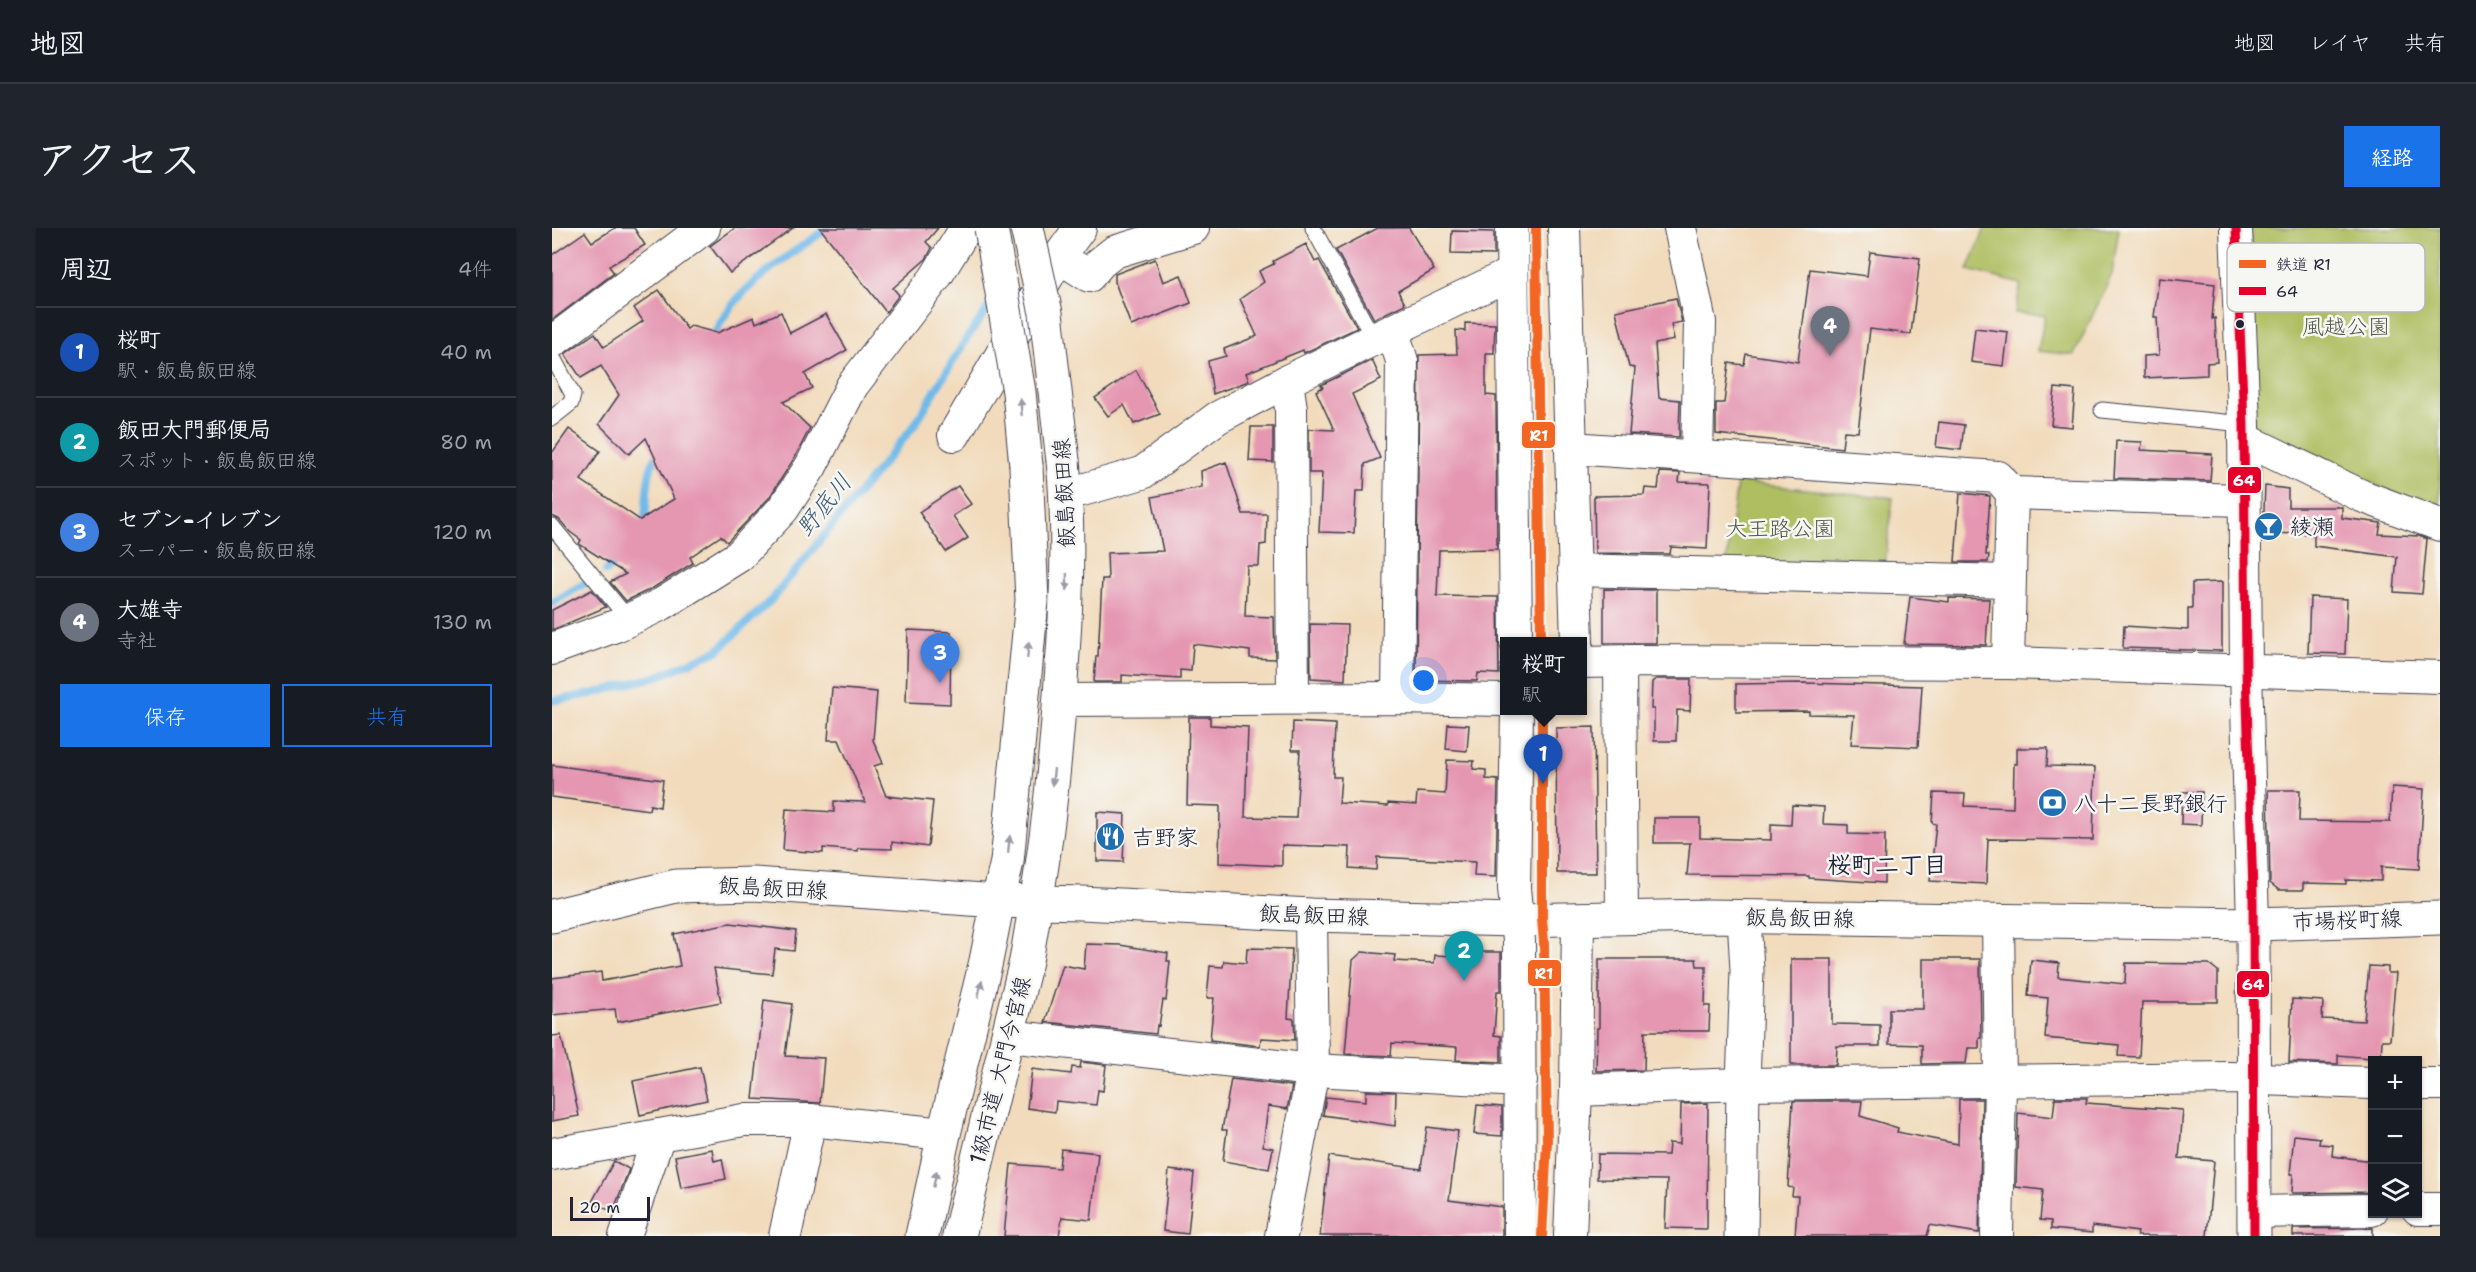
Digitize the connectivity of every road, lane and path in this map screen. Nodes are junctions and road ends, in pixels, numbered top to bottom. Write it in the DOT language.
graph roads {
  1 [pos="704,228"];
  2 [pos="966,228"];
  3 [pos="991,228"];
  4 [pos="1027,228"];
  5 [pos="1080,228"];
  6 [pos="1193,228"];
  7 [pos="1313,228"];
  8 [pos="1512,228"];
  9 [pos="1564,228"];
  10 [pos="1680,228"];
  11 [pos="2236,228"];
  12 [pos="2237,243"];
  13 [pos="1059,257"];
  14 [pos="1512,273"];
  15 [pos="2239,312"];
  16 [pos="1384,336"];
  17 [pos="552,342"];
  18 [pos="552,356"];
  19 [pos="1287,381"];
  20 [pos="2102,410"];
  21 [pos="552,418"];
  22 [pos="2244,431"];
  23 [pos="954,435"];
  24 [pos="1571,448"];
  25 [pos="1697,456"];
  26 [pos="1065,476"];
  27 [pos="2012,493"];
  28 [pos="2243,500"];
  29 [pos="2440,525"];
  30 [pos="552,526"];
  31 [pos="1574,570"];
  32 [pos="2008,581"];
  33 [pos="629,620"];
  34 [pos="1516,637"];
  35 [pos="1577,637"];
  36 [pos="552,649"];
  37 [pos="1587,662"];
  38 [pos="1620,662"];
  39 [pos="2008,663"];
  40 [pos="2246,670"];
  41 [pos="2440,677"];
  42 [pos="1293,698"];
  43 [pos="1398,698"];
  44 [pos="1060,700"];
  45 [pos="1500,700"];
  46 [pos="1517,715"];
  47 [pos="998,901"];
  48 [pos="1036,903"];
  49 [pos="1311,915"];
  50 [pos="552,916"];
  51 [pos="1622,917"];
  52 [pos="1744,917"];
  53 [pos="2440,918"];
  54 [pos="1578,919"];
  55 [pos="1516,920"];
  56 [pos="1998,920"];
  57 [pos="2253,924"];
  58 [pos="1007,1036"];
  59 [pos="1313,1070"];
  60 [pos="1521,1080"];
  61 [pos="2253,1080"];
  62 [pos="2000,1082"];
  63 [pos="2368,1083"];
  64 [pos="1743,1084"];
  65 [pos="2422,1084"];
  66 [pos="2440,1084"];
  67 [pos="1576,1090"];
  68 [pos="810,1120"];
  69 [pos="944,1134"];
  70 [pos="659,1135"];
  71 [pos="552,1154"];
  72 [pos="2422,1209"];
  73 [pos="2440,1209"];
  74 [pos="2368,1211"];
  75 [pos="2254,1224"];
  76 [pos="625,1236"];
  77 [pos="784,1236"];
  78 [pos="922,1236"];
  79 [pos="959,1236"];
  80 [pos="1281,1236"];
  81 [pos="1520,1236"];
  82 [pos="1570,1236"];
  83 [pos="1741,1236"];
  84 [pos="1997,1236"];
  1 -- 17 [label="street"];
  2 -- 33 [label="street"];
  47 -- 3 [label="main road, 飯島飯田線, one-way, bridge"];
  4 -- 26 [label="main road, 飯島飯田線, bridge"];
  5 -- 13 [label="street"];
  6 -- 13 [label="street"];
  7 -- 16 [label="lane"];
  8 -- 14 [label="street"];
  9 -- 24 [label="street"];
  10 -- 25 [label="street"];
  11 -- 12 [label="street"];
  13 -- 23 [label="street"];
  14 -- 16 [label="street"];
  14 -- 34 [label="street"];
  15 -- 22 [label="street"];
  16 -- 19 [label="street"];
  16 -- 43 [label="street"];
  18 -- 21 [label="lane"];
  19 -- 26 [label="street"];
  19 -- 42 [label="street"];
  20 -- 22 [label="lane"];
  22 -- 28 [label="street"];
  22 -- 29 [label="street"];
  24 -- 25 [label="street"];
  24 -- 31 [label="street"];
  25 -- 27 [label="street"];
  26 -- 44 [label="main road, 飯島飯田線, one-way"];
  27 -- 28 [label="street"];
  27 -- 32 [label="street"];
  28 -- 40 [label="street"];
  30 -- 33 [label="lane"];
  31 -- 32 [label="street"];
  31 -- 35 [label="street"];
  32 -- 39 [label="street"];
  33 -- 36 [label="street"];
  37 -- 38 [label="street"];
  38 -- 39 [label="street"];
  38 -- 51 [label="street"];
  39 -- 40 [label="street"];
  40 -- 41 [label="street"];
  40 -- 57 [label="street"];
  42 -- 43 [label="street"];
  42 -- 44 [label="street"];
  43 -- 45 [label="street"];
  44 -- 48 [label="main road, 飯島飯田線, one-way"];
  46 -- 55 [label="street"];
  47 -- 48 [label="main road, 飯島飯田線"];
  47 -- 50 [label="main road, 飯島飯田線"];
  69 -- 47 [label="main road, one-way"];
  48 -- 49 [label="main road, 飯島飯田線"];
  48 -- 58 [label="main road, 1級市道 大門今宮線"];
  49 -- 55 [label="main road, 飯島飯田線"];
  49 -- 59 [label="street"];
  51 -- 52 [label="main road, 飯島飯田線"];
  51 -- 54 [label="main road, 飯島飯田線"];
  52 -- 56 [label="main road, 飯島飯田線"];
  52 -- 64 [label="main road"];
  53 -- 57 [label="main road, 市場桜町線"];
  54 -- 55 [label="main road, 飯島飯田線"];
  54 -- 67 [label="street"];
  55 -- 60 [label="street"];
  56 -- 57 [label="main road, 飯島飯田線"];
  56 -- 62 [label="street"];
  57 -- 61 [label="main road"];
  58 -- 59 [label="street"];
  58 -- 79 [label="main road, 1級市道 大門今宮線"];
  59 -- 60 [label="street"];
  59 -- 80 [label="street"];
  60 -- 81 [label="street"];
  61 -- 62 [label="street"];
  61 -- 63 [label="street"];
  61 -- 75 [label="main road"];
  62 -- 64 [label="street"];
  62 -- 84 [label="street"];
  64 -- 67 [label="street"];
  64 -- 83 [label="main road"];
  65 -- 66 [label="street"];
  67 -- 82 [label="street"];
  68 -- 69 [label="street"];
  68 -- 70 [label="street"];
  68 -- 77 [label="street"];
  78 -- 69 [label="main road, one-way"];
  70 -- 71 [label="street"];
  70 -- 76 [label="street"];
  72 -- 73 [label="street"];
  74 -- 75 [label="street"];
}
